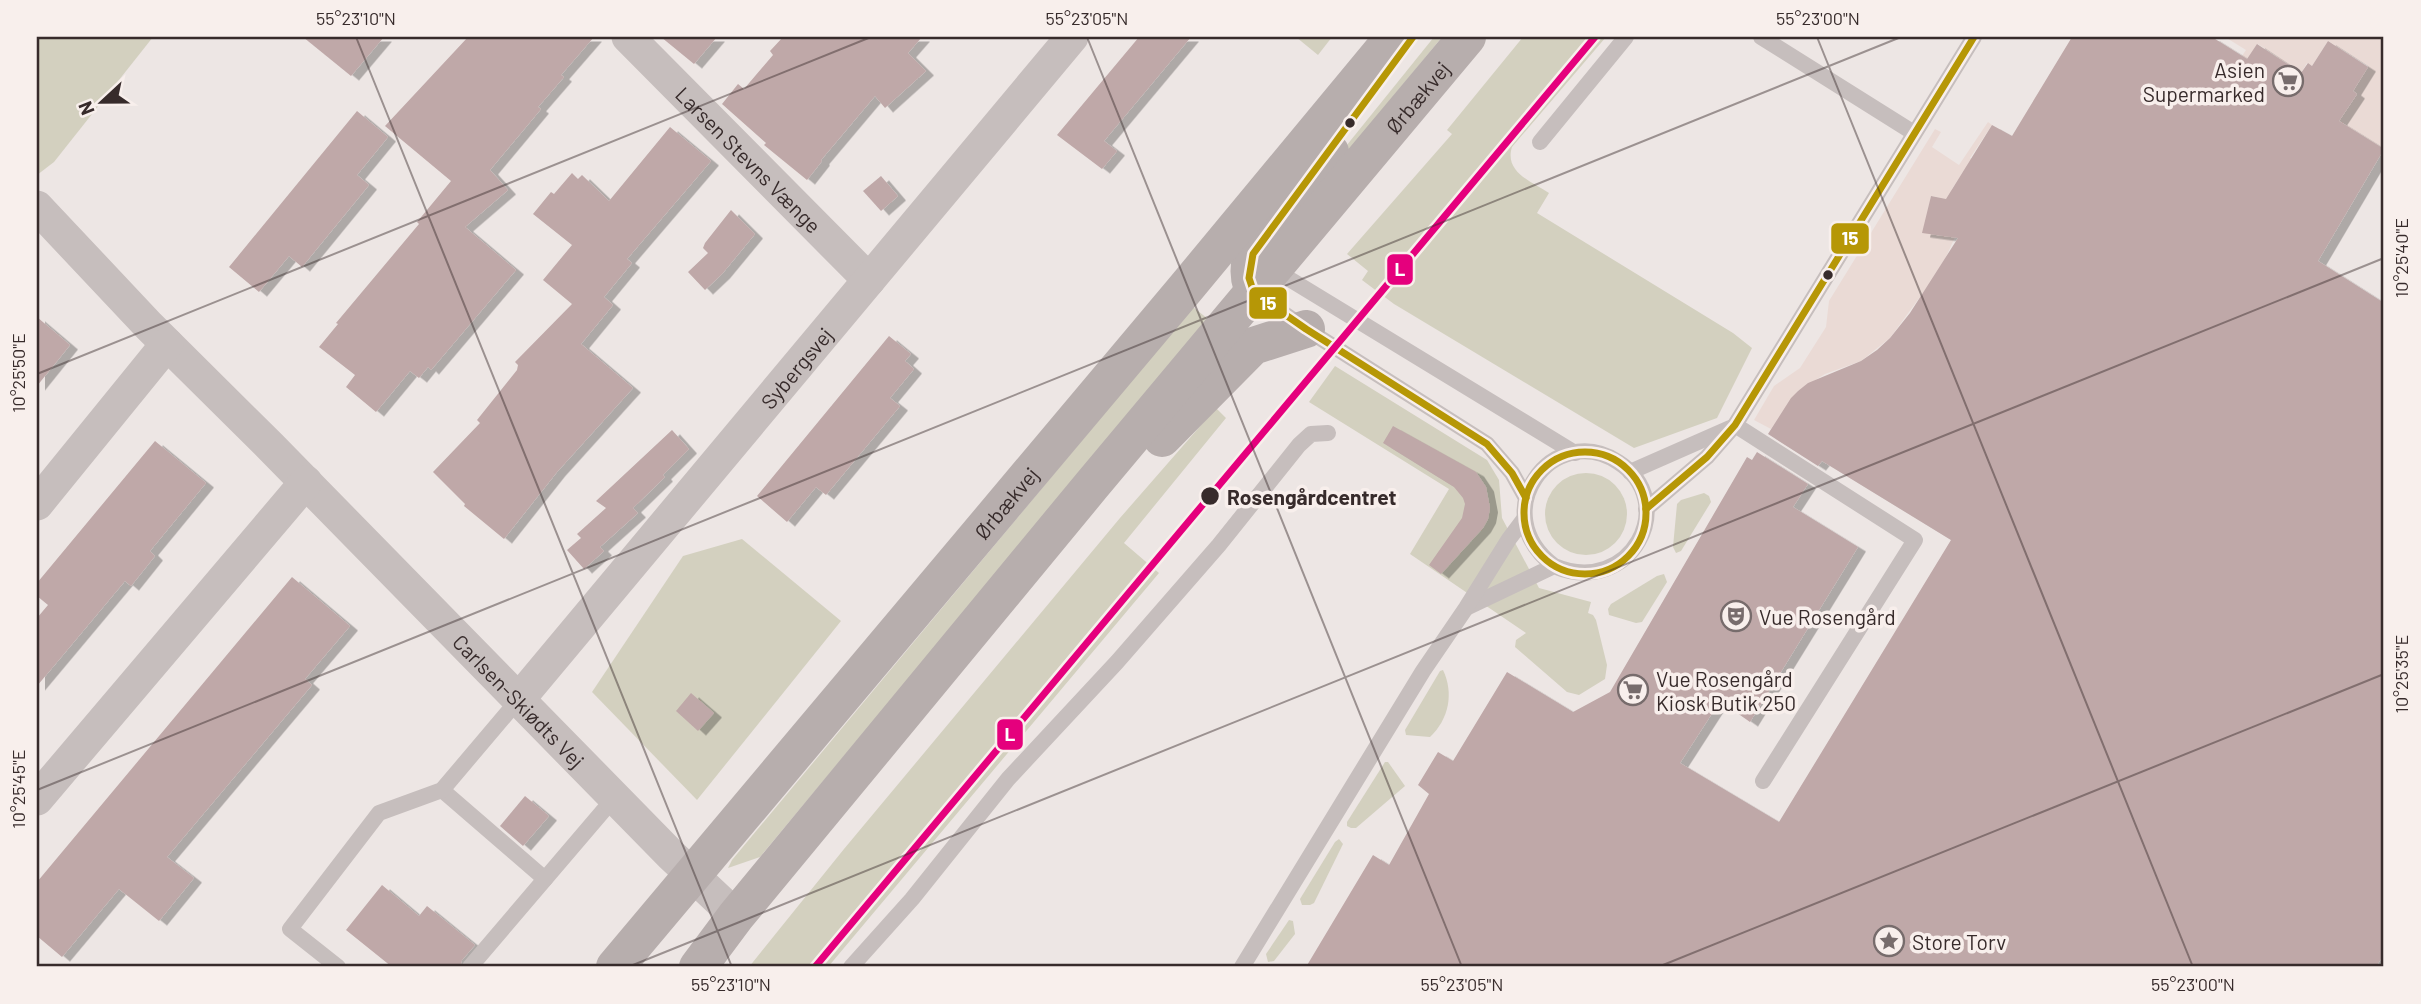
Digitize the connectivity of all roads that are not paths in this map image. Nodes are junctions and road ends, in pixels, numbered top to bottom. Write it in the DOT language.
graph roads {
  1 [pos="628,37"];
  2 [pos="1072,37"];
  3 [pos="1394,37"];
  4 [pos="1413,37"];
  5 [pos="1467,37"];
  6 [pos="1626,37"];
  7 [pos="1761,37"];
  8 [pos="1974,37"];
  9 [pos="1914,133"];
  10 [pos="1540,142"];
  11 [pos="37,207"];
  12 [pos="1240,271"];
  13 [pos="869,280"];
  14 [pos="1306,329"];
  15 [pos="167,344"];
  16 [pos="1735,425"];
  17 [pos="1328,433"];
  18 [pos="1575,453"];
  19 [pos="1630,472"];
  20 [pos="306,482"];
  21 [pos="1091,486"];
  22 [pos="1525,498"];
  23 [pos="37,504"];
  24 [pos="1646,509"];
  25 [pos="1524,519"];
  26 [pos="1554,566"];
  27 [pos="1466,608"];
  28 [pos="519,699"];
  29 [pos="1763,781"];
  30 [pos="442,790"];
  31 [pos="615,797"];
  32 [pos="37,799"];
  33 [pos="692,874"];
  34 [pos="545,879"];
  35 [pos="736,916"];
  36 [pos="338,967"];
  37 [pos="470,967"];
  38 [pos="586,967"];
  39 [pos="615,967"];
  40 [pos="698,967"];
  41 [pos="851,967"];
  42 [pos="1242,967"];
  1 -- 13 [label="street, Larsen Stevns Vænge"];
  2 -- 13 [label="street, Sybergsvej"];
  3 -- 12 [label="main road, Ørbækvej"];
  4 -- 12 [label="main road"];
  5 -- 12 [label="main road, Ørbækvej"];
  6 -- 10 [label="lane"];
  7 -- 9 [label="lane"];
  8 -- 9 [label="lane"];
  9 -- 16 [label="lane"];
  11 -- 15 [label="street, Carlsen-Skiødts Vej"];
  12 -- 14 [label="lane"];
  12 -- 18 [label="lane"];
  12 -- 21 [label="main road, Ørbækvej"];
  12 -- 33 [label="main road, Ørbækvej"];
  13 -- 28 [label="street, Sybergsvej"];
  14 -- 21 [label="main road"];
  14 -- 22 [label="lane"];
  15 -- 20 [label="street, Carlsen-Skiødts Vej"];
  15 -- 23 [label="street"];
  16 -- 19 [label="lane"];
  16 -- 24 [label="lane"];
  16 -- 29 [label="lane"];
  17 -- 41 [label="lane"];
  18 -- 19 [label="lane"];
  18 -- 22 [label="lane"];
  19 -- 24 [label="lane"];
  20 -- 28 [label="street, Carlsen-Skiødts Vej"];
  20 -- 32 [label="street"];
  21 -- 35 [label="main road, Ørbækvej"];
  22 -- 25 [label="lane"];
  24 -- 26 [label="lane"];
  25 -- 26 [label="lane"];
  25 -- 27 [label="lane"];
  26 -- 27 [label="lane"];
  27 -- 42 [label="lane"];
  28 -- 30 [label="lane"];
  28 -- 31 [label="street, Carlsen-Skiødts Vej"];
  30 -- 34 [label="lane"];
  30 -- 36 [label="lane"];
  31 -- 33 [label="street, Carlsen-Skiødts Vej"];
  31 -- 34 [label="lane"];
  33 -- 35 [label="street, Carlsen-Skiødts Vej"];
  33 -- 38 [label="main road"];
  33 -- 39 [label="main road, Ørbækvej"];
  34 -- 37 [label="lane"];
  35 -- 40 [label="main road, Ørbækvej"];
}
